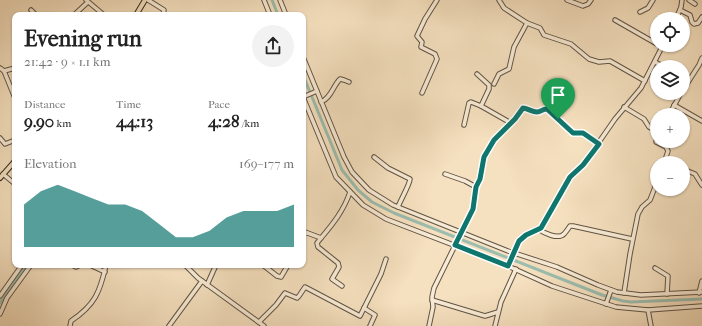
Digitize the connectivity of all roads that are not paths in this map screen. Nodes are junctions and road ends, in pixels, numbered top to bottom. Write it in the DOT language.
graph roads {
  1 [pos="145,0"];
  2 [pos="148,0"];
  3 [pos="264,0"];
  4 [pos="280,0"];
  5 [pos="437,0"];
  6 [pos="499,0"];
  7 [pos="567,0"];
  8 [pos="591,0"];
  9 [pos="653,0"];
  10 [pos="682,0"];
  11 [pos="689,0"];
  12 [pos="87,1"];
  13 [pos="695,4"];
  14 [pos="680,10"];
  15 [pos="77,12"];
  16 [pos="100,12"];
  17 [pos="139,12"];
  18 [pos="164,12"];
  19 [pos="269,12"];
  20 [pos="285,12"];
  21 [pos="640,12"];
  22 [pos="702,17"];
  23 [pos="615,20"];
  24 [pos="527,23"];
  25 [pos="650,40"];
  26 [pos="702,58"];
  27 [pos="306,66"];
  28 [pos="0,68"];
  29 [pos="12,69"];
  30 [pos="4,71"];
  31 [pos="650,72"];
  32 [pos="477,74"];
  33 [pos="690,79"];
  34 [pos="645,81"];
  35 [pos="349,82"];
  36 [pos="494,84"];
  37 [pos="12,91"];
  38 [pos="315,92"];
  39 [pos="422,93"];
  40 [pos="306,96"];
  41 [pos="677,100"];
  42 [pos="321,102"];
  43 [pos="674,105"];
  44 [pos="481,106"];
  45 [pos="624,107"];
  46 [pos="306,108"];
  47 [pos="672,108"];
  48 [pos="702,120"];
  49 [pos="511,123"];
  50 [pos="464,125"];
  51 [pos="650,127"];
  52 [pos="0,138"];
  53 [pos="12,141"];
  54 [pos="599,144"];
  55 [pos="374,157"];
  56 [pos="12,164"];
  57 [pos="690,172"];
  58 [pos="445,174"];
  59 [pos="2,176"];
  60 [pos="12,182"];
  61 [pos="702,185"];
  62 [pos="476,187"];
  63 [pos="350,192"];
  64 [pos="652,196"];
  65 [pos="398,207"];
  66 [pos="538,229"];
  67 [pos="306,232"];
  68 [pos="461,234"];
  69 [pos="321,238"];
  70 [pos="632,239"];
  71 [pos="456,244"];
  72 [pos="513,255"];
  73 [pos="386,259"];
  74 [pos="509,264"];
  75 [pos="20,268"];
  76 [pos="29,268"];
  77 [pos="96,268"];
  78 [pos="106,268"];
  79 [pos="188,268"];
  80 [pos="215,268"];
  81 [pos="268,268"];
  82 [pos="286,268"];
  83 [pos="655,268"];
  84 [pos="516,269"];
  85 [pos="105,272"];
  86 [pos="202,281"];
  87 [pos="702,281"];
  88 [pos="207,284"];
  89 [pos="342,286"];
  90 [pos="611,292"];
  91 [pos="624,293"];
  92 [pos="700,293"];
  93 [pos="667,294"];
  94 [pos="0,295"];
  95 [pos="432,300"];
  96 [pos="607,303"];
  97 [pos="702,306"];
  98 [pos="364,308"];
  99 [pos="648,310"];
  100 [pos="498,312"];
  101 [pos="0,314"];
  102 [pos="259,322"];
  103 [pos="70,326"];
  104 [pos="169,326"];
  105 [pos="264,326"];
  106 [pos="370,326"];
  107 [pos="429,326"];
  108 [pos="495,326"];
  109 [pos="650,326"];
  1 -- 17 [label="main road"];
  2 -- 18 [label="street"];
  3 -- 19 [label="street"];
  4 -- 20 [label="street"];
  5 -- 39 [label="street"];
  6 -- 24 [label="street"];
  7 -- 8 [label="street"];
  9 -- 21 [label="street"];
  10 -- 14 [label="street"];
  11 -- 13 [label="street"];
  12 -- 15 [label="street"];
  12 -- 16 [label="street"];
  14 -- 22 [label="street"];
  23 -- 25 [label="street"];
  24 -- 34 [label="street"];
  24 -- 36 [label="street"];
  26 -- 33 [label="street"];
  27 -- 38 [label="street"];
  28 -- 30 [label="street"];
  29 -- 30 [label="street"];
  30 -- 37 [label="street"];
  31 -- 34 [label="street"];
  32 -- 44 [label="street"];
  34 -- 45 [label="street"];
  35 -- 42 [label="street"];
  38 -- 40 [label="street"];
  38 -- 42 [label="street"];
  41 -- 43 [label="street"];
  42 -- 65 [label="street"];
  43 -- 47 [label="street"];
  43 -- 48 [label="street"];
  44 -- 49 [label="street"];
  44 -- 50 [label="street"];
  45 -- 51 [label="street"];
  45 -- 54 [label="street"];
  46 -- 63 [label="street"];
  49 -- 54 [label="street"];
  49 -- 62 [label="street"];
  52 -- 53 [label="street"];
  54 -- 66 [label="street"];
  55 -- 65 [label="street"];
  56 -- 59 [label="main road"];
  57 -- 61 [label="street"];
  58 -- 62 [label="street"];
  59 -- 60 [label="street"];
  62 -- 68 [label="street"];
  63 -- 69 [label="street"];
  63 -- 71 [label="street"];
  64 -- 70 [label="street"];
  65 -- 68 [label="street"];
  66 -- 70 [label="street"];
  66 -- 72 [label="street"];
  67 -- 69 [label="street"];
  68 -- 71 [label="street"];
  68 -- 72 [label="street"];
  69 -- 89 [label="street"];
  70 -- 91 [label="street"];
  71 -- 74 [label="street"];
  71 -- 95 [label="street"];
  72 -- 74 [label="street"];
  72 -- 90 [label="street"];
  73 -- 98 [label="street"];
  74 -- 84 [label="street"];
  75 -- 94 [label="street"];
  76 -- 101 [label="street"];
  77 -- 85 [label="street"];
  78 -- 85 [label="street"];
  79 -- 86 [label="street"];
  80 -- 88 [label="street"];
  81 -- 82 [label="street"];
  83 -- 93 [label="street"];
  84 -- 96 [label="street"];
  84 -- 100 [label="street"];
  85 -- 103 [label="street"];
  86 -- 88 [label="street"];
  86 -- 104 [label="street"];
  87 -- 92 [label="street"];
  88 -- 102 [label="street"];
  90 -- 91 [label="street"];
  90 -- 96 [label="street"];
  91 -- 93 [label="street"];
  92 -- 93 [label="street"];
  95 -- 100 [label="street"];
  95 -- 107 [label="street"];
  96 -- 99 [label="street"];
  97 -- 99 [label="street"];
  98 -- 102 [label="street"];
  98 -- 106 [label="street"];
  99 -- 109 [label="street"];
  100 -- 108 [label="street"];
  102 -- 105 [label="street"];
}
